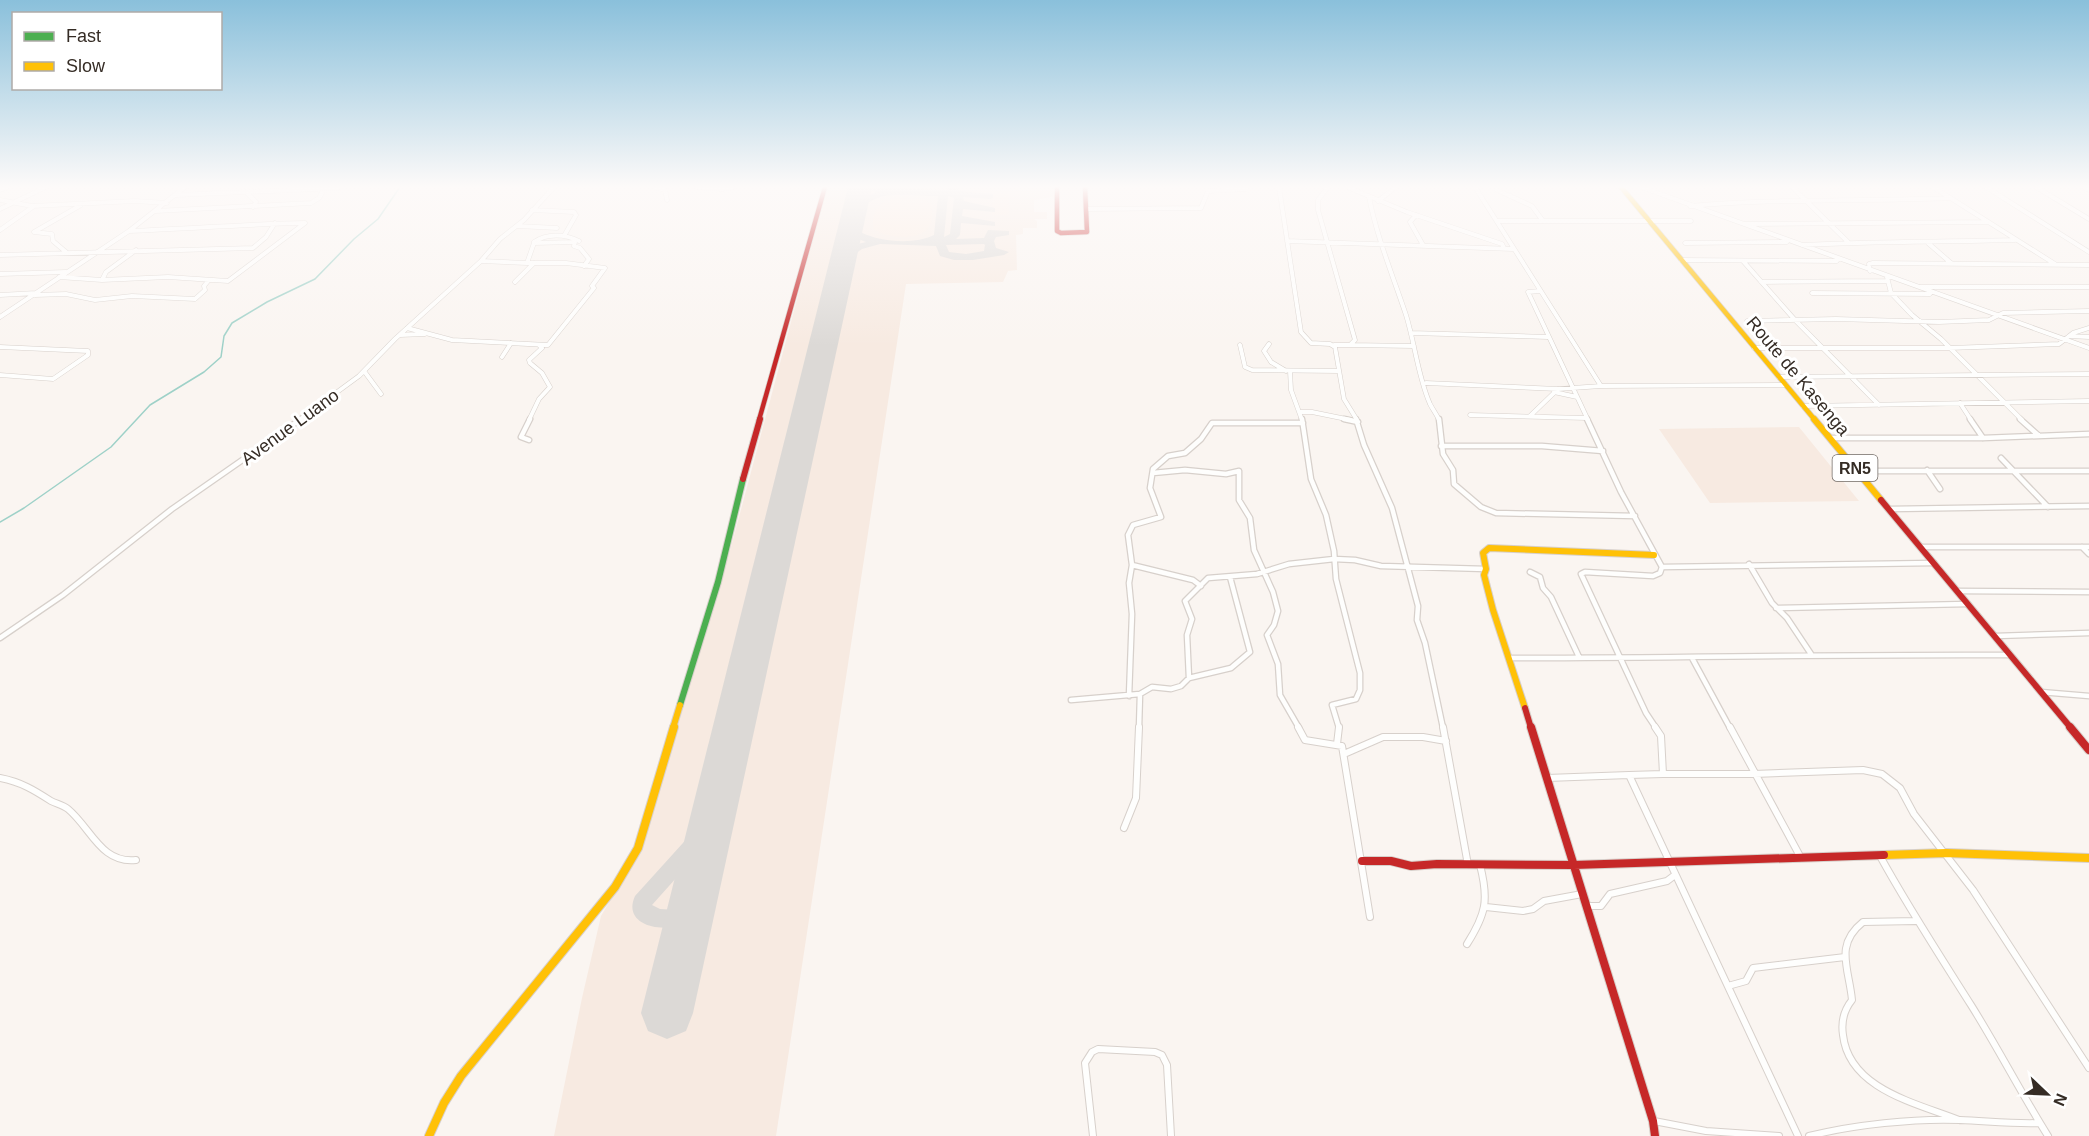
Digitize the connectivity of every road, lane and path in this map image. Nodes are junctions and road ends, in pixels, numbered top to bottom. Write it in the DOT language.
graph roads {
  1 [pos="53,240"];
  2 [pos="115,240"];
  3 [pos="262,240"];
  4 [pos="283,240"];
  5 [pos="498,240"];
  6 [pos="539,240"];
  7 [pos="579,240"];
  8 [pos="811,240"];
  9 [pos="1381,240"];
  10 [pos="1420,240"];
  11 [pos="1491,240"];
  12 [pos="1508,240"];
  13 [pos="1665,240"];
  14 [pos="1787,240"];
  15 [pos="2015,240"];
  16 [pos="2070,240"];
  17 [pos="1287,241"];
  18 [pos="576,242"];
  19 [pos="1326,242"];
  20 [pos="1793,242"];
  21 [pos="1848,242"];
  22 [pos="534,243"];
  23 [pos="1685,243"];
  24 [pos="1928,243"];
  25 [pos="1383,244"];
  26 [pos="1423,245"];
  27 [pos="1798,245"];
  28 [pos="1504,248"];
  29 [pos="1513,249"];
  30 [pos="136,250"];
  31 [pos="66,252"];
  32 [pos="97,252"];
  33 [pos="2089,252"];
  34 [pos="0,255"];
  35 [pos="1681,260"];
  36 [pos="481,261"];
  37 [pos="1743,261"];
  38 [pos="1840,261"];
  39 [pos="527,263"];
  40 [pos="534,263"];
  41 [pos="1952,264"];
  42 [pos="2057,265"];
  43 [pos="584,266"];
  44 [pos="2089,266"];
  45 [pos="1870,270"];
  46 [pos="67,272"];
  47 [pos="0,274"];
  48 [pos="59,277"];
  49 [pos="1887,279"];
  50 [pos="102,280"];
  51 [pos="209,280"];
  52 [pos="515,282"];
  53 [pos="1761,282"];
  54 [pos="1915,286"];
  55 [pos="2089,287"];
  56 [pos="1540,291"];
  57 [pos="1812,293"];
  58 [pos="35,294"];
  59 [pos="1891,294"];
  60 [pos="1935,294"];
  61 [pos="0,295"];
  62 [pos="2089,311"];
  63 [pos="1997,316"];
  64 [pos="0,317"];
  65 [pos="1795,320"];
  66 [pos="1747,321"];
  67 [pos="1920,322"];
  68 [pos="2089,327"];
  69 [pos="407,328"];
  70 [pos="1411,333"];
  71 [pos="425,334"];
  72 [pos="400,335"];
  73 [pos="1548,337"];
  74 [pos="2089,337"];
  75 [pos="386,338"];
  76 [pos="2067,338"];
  77 [pos="394,339"];
  78 [pos="511,343"];
  79 [pos="1269,344"];
  80 [pos="539,345"];
  81 [pos="1240,345"];
  82 [pos="1334,345"];
  83 [pos="1350,345"];
  84 [pos="1414,346"];
  85 [pos="0,347"];
  86 [pos="1754,348"];
  87 [pos="1825,348"];
  88 [pos="1949,348"];
  89 [pos="2089,348"];
  90 [pos="502,357"];
  91 [pos="364,371"];
  92 [pos="1288,371"];
  93 [pos="1339,371"];
  94 [pos="1976,374"];
  95 [pos="2089,374"];
  96 [pos="0,375"];
  97 [pos="1779,378"];
  98 [pos="1853,378"];
  99 [pos="1426,383"];
  100 [pos="1601,386"];
  101 [pos="1786,386"];
  102 [pos="1573,388"];
  103 [pos="1556,390"];
  104 [pos="381,394"];
  105 [pos="1577,398"];
  106 [pos="2089,401"];
  107 [pos="2002,402"];
  108 [pos="1960,403"];
  109 [pos="1879,405"];
  110 [pos="1803,406"];
  111 [pos="1300,412"];
  112 [pos="1470,416"];
  113 [pos="1530,417"];
  114 [pos="1587,418"];
  115 [pos="1358,422"];
  116 [pos="1303,423"];
  117 [pos="2089,434"];
  118 [pos="2039,435"];
  119 [pos="1830,438"];
  120 [pos="1983,438"];
  121 [pos="528,440"];
  122 [pos="1442,446"];
  123 [pos="1602,451"];
  124 [pos="2001,458"];
  125 [pos="1927,470"];
  126 [pos="1857,471"];
  127 [pos="2014,471"];
  128 [pos="2089,471"];
  129 [pos="1153,473"];
  130 [pos="1940,489"];
  131 [pos="2089,506"];
  132 [pos="2048,507"];
  133 [pos="1889,509"];
  134 [pos="1635,516"];
  135 [pos="2082,547"];
  136 [pos="2089,547"];
  137 [pos="1921,548"];
  138 [pos="2089,554"];
  139 [pos="1653,555"];
  140 [pos="1334,559"];
  141 [pos="1934,563"];
  142 [pos="1749,564"];
  143 [pos="1132,565"];
  144 [pos="1407,567"];
  145 [pos="1662,567"];
  146 [pos="1486,569"];
  147 [pos="1264,572"];
  148 [pos="1530,572"];
  149 [pos="1230,577"];
  150 [pos="1201,586"];
  151 [pos="1957,591"];
  152 [pos="2089,592"];
  153 [pos="1968,603"];
  154 [pos="1776,608"];
  155 [pos="2089,633"];
  156 [pos="1994,636"];
  157 [pos="0,638"];
  158 [pos="1811,654"];
  159 [pos="2010,655"];
  160 [pos="1579,657"];
  161 [pos="1509,658"];
  162 [pos="1622,658"];
  163 [pos="1692,658"];
  164 [pos="1190,678"];
  165 [pos="2040,692"];
  166 [pos="1140,694"];
  167 [pos="1129,696"];
  168 [pos="2089,696"];
  169 [pos="1071,700"];
  170 [pos="1446,741"];
  171 [pos="1337,744"];
  172 [pos="2089,750"];
  173 [pos="1344,754"];
  174 [pos="1663,774"];
  175 [pos="1754,774"];
  176 [pos="1629,775"];
  177 [pos="0,778"];
  178 [pos="1547,778"];
  179 [pos="1124,828"];
  180 [pos="1946,853"];
  181 [pos="1880,856"];
  182 [pos="1801,858"];
  183 [pos="2089,858"];
  184 [pos="136,860"];
  185 [pos="1670,860"];
  186 [pos="1362,861"];
  187 [pos="1468,865"];
  188 [pos="1480,865"];
  189 [pos="1574,865"];
  190 [pos="1675,875"];
  191 [pos="1582,894"];
  192 [pos="1586,906"];
  193 [pos="1486,908"];
  194 [pos="1370,916"];
  195 [pos="1916,921"];
  196 [pos="1467,944"];
  197 [pos="1845,957"];
  198 [pos="1728,986"];
  199 [pos="2089,1068"];
  200 [pos="1959,1120"];
  201 [pos="1653,1121"];
  202 [pos="2039,1124"];
  203 [pos="429,1136"];
  204 [pos="1093,1136"];
  205 [pos="1171,1136"];
  206 [pos="1655,1136"];
  207 [pos="1779,1136"];
  208 [pos="1798,1136"];
  209 [pos="1809,1136"];
  210 [pos="2048,1136"];
  1 -- 31 [label="street"];
  2 -- 32 [label="street"];
  3 -- 30 [label="street"];
  4 -- 51 [label="street"];
  5 -- 36 [label="street, Avenue Luano"];
  6 -- 22 [label="street"];
  7 -- 18 [label="street"];
  8 -- 203 [label="main road"];
  9 -- 25 [label="street"];
  10 -- 26 [label="street"];
  11 -- 28 [label="street"];
  12 -- 29 [label="street"];
  13 -- 35 [label="main road, Route de Kasenga / RN5"];
  14 -- 20 [label="street"];
  15 -- 24 [label="street"];
  15 -- 42 [label="street"];
  16 -- 33 [label="street"];
  17 -- 19 [label="street"];
  17 -- 82 [label="street"];
  18 -- 22 [label="street"];
  18 -- 43 [label="street"];
  19 -- 25 [label="street"];
  19 -- 83 [label="street"];
  20 -- 23 [label="street"];
  20 -- 27 [label="street"];
  21 -- 24 [label="street"];
  21 -- 27 [label="street"];
  22 -- 39 [label="street"];
  24 -- 41 [label="street"];
  25 -- 26 [label="street"];
  25 -- 70 [label="street"];
  26 -- 28 [label="street"];
  27 -- 38 [label="street"];
  28 -- 29 [label="street"];
  29 -- 56 [label="street"];
  30 -- 32 [label="street"];
  30 -- 50 [label="street"];
  31 -- 32 [label="street"];
  31 -- 34 [label="street"];
  32 -- 46 [label="street"];
  35 -- 37 [label="street"];
  35 -- 86 [label="main road, Route de Kasenga / RN5"];
  36 -- 39 [label="street"];
  36 -- 69 [label="street, Avenue Luano"];
  37 -- 38 [label="street"];
  37 -- 53 [label="street"];
  38 -- 45 [label="street"];
  39 -- 40 [label="street"];
  40 -- 43 [label="street"];
  40 -- 52 [label="street"];
  41 -- 42 [label="street"];
  41 -- 45 [label="street"];
  42 -- 44 [label="street"];
  43 -- 80 [label="street"];
  45 -- 49 [label="street"];
  46 -- 47 [label="street"];
  46 -- 48 [label="street"];
  48 -- 50 [label="street"];
  48 -- 58 [label="street"];
  49 -- 53 [label="street"];
  49 -- 54 [label="street"];
  49 -- 59 [label="street"];
  50 -- 51 [label="street"];
  51 -- 58 [label="street"];
  53 -- 65 [label="street"];
  54 -- 55 [label="street"];
  54 -- 60 [label="street"];
  56 -- 73 [label="street"];
  56 -- 100 [label="street"];
  57 -- 59 [label="street"];
  58 -- 61 [label="street"];
  58 -- 64 [label="street"];
  59 -- 60 [label="street"];
  59 -- 67 [label="street"];
  60 -- 63 [label="street"];
  62 -- 63 [label="street"];
  63 -- 67 [label="street"];
  63 -- 76 [label="street"];
  65 -- 66 [label="street"];
  65 -- 67 [label="street"];
  65 -- 87 [label="street"];
  67 -- 88 [label="street"];
  68 -- 76 [label="street"];
  69 -- 71 [label="street"];
  69 -- 72 [label="street, Avenue Luano"];
  70 -- 73 [label="street"];
  70 -- 84 [label="street"];
  71 -- 72 [label="street"];
  71 -- 78 [label="street"];
  72 -- 77 [label="street, Avenue Luano"];
  73 -- 102 [label="street"];
  74 -- 76 [label="street"];
  75 -- 77 [label="street"];
  76 -- 88 [label="street"];
  76 -- 89 [label="street"];
  77 -- 91 [label="street, Avenue Luano"];
  78 -- 80 [label="street"];
  78 -- 90 [label="street"];
  79 -- 92 [label="street"];
  80 -- 121 [label="street"];
  81 -- 92 [label="street"];
  82 -- 83 [label="street"];
  82 -- 93 [label="street"];
  83 -- 84 [label="street"];
  84 -- 99 [label="street"];
  85 -- 96 [label="street"];
  86 -- 87 [label="street"];
  86 -- 97 [label="main road, Route de Kasenga / RN5"];
  87 -- 88 [label="street"];
  87 -- 98 [label="street"];
  88 -- 94 [label="street"];
  91 -- 104 [label="street"];
  91 -- 157 [label="street, Avenue Luano"];
  92 -- 93 [label="street"];
  92 -- 111 [label="street"];
  93 -- 115 [label="street"];
  94 -- 95 [label="street"];
  94 -- 98 [label="street"];
  94 -- 107 [label="street"];
  97 -- 98 [label="street"];
  97 -- 101 [label="main road, Route de Kasenga / RN5"];
  98 -- 109 [label="street"];
  99 -- 103 [label="street"];
  99 -- 122 [label="street"];
  100 -- 101 [label="street"];
  100 -- 102 [label="street"];
  101 -- 110 [label="main road, Route de Kasenga / RN5"];
  102 -- 103 [label="street"];
  102 -- 105 [label="street"];
  103 -- 105 [label="street"];
  103 -- 113 [label="street"];
  105 -- 114 [label="street"];
  106 -- 107 [label="street"];
  107 -- 108 [label="street"];
  107 -- 118 [label="street"];
  108 -- 109 [label="street"];
  108 -- 120 [label="street"];
  109 -- 110 [label="street"];
  110 -- 119 [label="main road, Route de Kasenga / RN5"];
  111 -- 115 [label="street"];
  111 -- 116 [label="street"];
  112 -- 113 [label="street"];
  113 -- 114 [label="street"];
  114 -- 123 [label="street"];
  115 -- 144 [label="street"];
  116 -- 129 [label="street"];
  116 -- 140 [label="street"];
  117 -- 118 [label="street"];
  118 -- 120 [label="street"];
  119 -- 120 [label="street"];
  119 -- 126 [label="main road, Route de Kasenga / RN5"];
  122 -- 123 [label="street"];
  122 -- 134 [label="street"];
  123 -- 134 [label="street"];
  124 -- 127 [label="street"];
  125 -- 126 [label="street"];
  125 -- 127 [label="street"];
  125 -- 130 [label="street"];
  126 -- 133 [label="main road, Route de Kasenga / RN5"];
  127 -- 128 [label="street"];
  127 -- 132 [label="street"];
  129 -- 143 [label="street"];
  129 -- 147 [label="street"];
  131 -- 132 [label="street"];
  132 -- 133 [label="street"];
  133 -- 137 [label="main road, Route de Kasenga / RN5"];
  134 -- 139 [label="street"];
  135 -- 136 [label="street"];
  135 -- 137 [label="street"];
  135 -- 138 [label="street"];
  137 -- 141 [label="main road, Route de Kasenga / RN5"];
  139 -- 145 [label="street"];
  139 -- 146 [label="main road"];
  140 -- 144 [label="street"];
  140 -- 147 [label="street"];
  140 -- 171 [label="street"];
  141 -- 142 [label="street"];
  141 -- 151 [label="main road, Route de Kasenga / RN5"];
  142 -- 145 [label="street"];
  142 -- 154 [label="street"];
  143 -- 150 [label="street"];
  143 -- 167 [label="street"];
  144 -- 146 [label="street"];
  144 -- 170 [label="street"];
  145 -- 162 [label="street"];
  146 -- 161 [label="main road"];
  147 -- 149 [label="street"];
  147 -- 171 [label="street"];
  148 -- 160 [label="street"];
  149 -- 150 [label="street"];
  149 -- 164 [label="street"];
  150 -- 164 [label="street"];
  151 -- 152 [label="street"];
  151 -- 153 [label="main road, Route de Kasenga / RN5"];
  153 -- 154 [label="street"];
  153 -- 156 [label="main road, Route de Kasenga / RN5"];
  154 -- 158 [label="street"];
  155 -- 156 [label="street"];
  156 -- 159 [label="main road, Route de Kasenga / RN5"];
  158 -- 159 [label="street"];
  158 -- 163 [label="street"];
  159 -- 165 [label="main road, Route de Kasenga / RN5"];
  160 -- 161 [label="street"];
  160 -- 162 [label="street"];
  161 -- 178 [label="main road"];
  162 -- 163 [label="street"];
  162 -- 174 [label="street"];
  163 -- 175 [label="street"];
  164 -- 166 [label="street"];
  165 -- 168 [label="street"];
  165 -- 172 [label="main road, Route de Kasenga / RN5"];
  166 -- 167 [label="street"];
  166 -- 179 [label="street"];
  167 -- 169 [label="street"];
  170 -- 173 [label="street"];
  170 -- 187 [label="street"];
  171 -- 173 [label="street"];
  173 -- 186 [label="street"];
  174 -- 175 [label="street"];
  174 -- 176 [label="street"];
  175 -- 180 [label="street"];
  175 -- 182 [label="street"];
  176 -- 178 [label="street"];
  176 -- 185 [label="street"];
  177 -- 184 [label="street"];
  178 -- 189 [label="main road"];
  180 -- 181 [label="main road"];
  180 -- 183 [label="main road"];
  180 -- 199 [label="street"];
  181 -- 182 [label="main road"];
  181 -- 195 [label="street"];
  182 -- 185 [label="main road"];
  185 -- 189 [label="main road"];
  185 -- 190 [label="street"];
  186 -- 187 [label="main road"];
  186 -- 194 [label="street"];
  187 -- 188 [label="main road"];
  188 -- 189 [label="main road"];
  188 -- 193 [label="street"];
  189 -- 191 [label="main road"];
  190 -- 192 [label="street"];
  190 -- 198 [label="street"];
  191 -- 192 [label="main road"];
  191 -- 193 [label="street"];
  192 -- 201 [label="main road"];
  193 -- 196 [label="street"];
  195 -- 197 [label="street"];
  195 -- 202 [label="street"];
  197 -- 198 [label="street"];
  197 -- 200 [label="street"];
  198 -- 208 [label="street"];
  200 -- 202 [label="street"];
  200 -- 209 [label="street"];
  201 -- 206 [label="main road"];
  201 -- 207 [label="street"];
  202 -- 210 [label="street"];
  204 -- 205 [label="street"];
}
